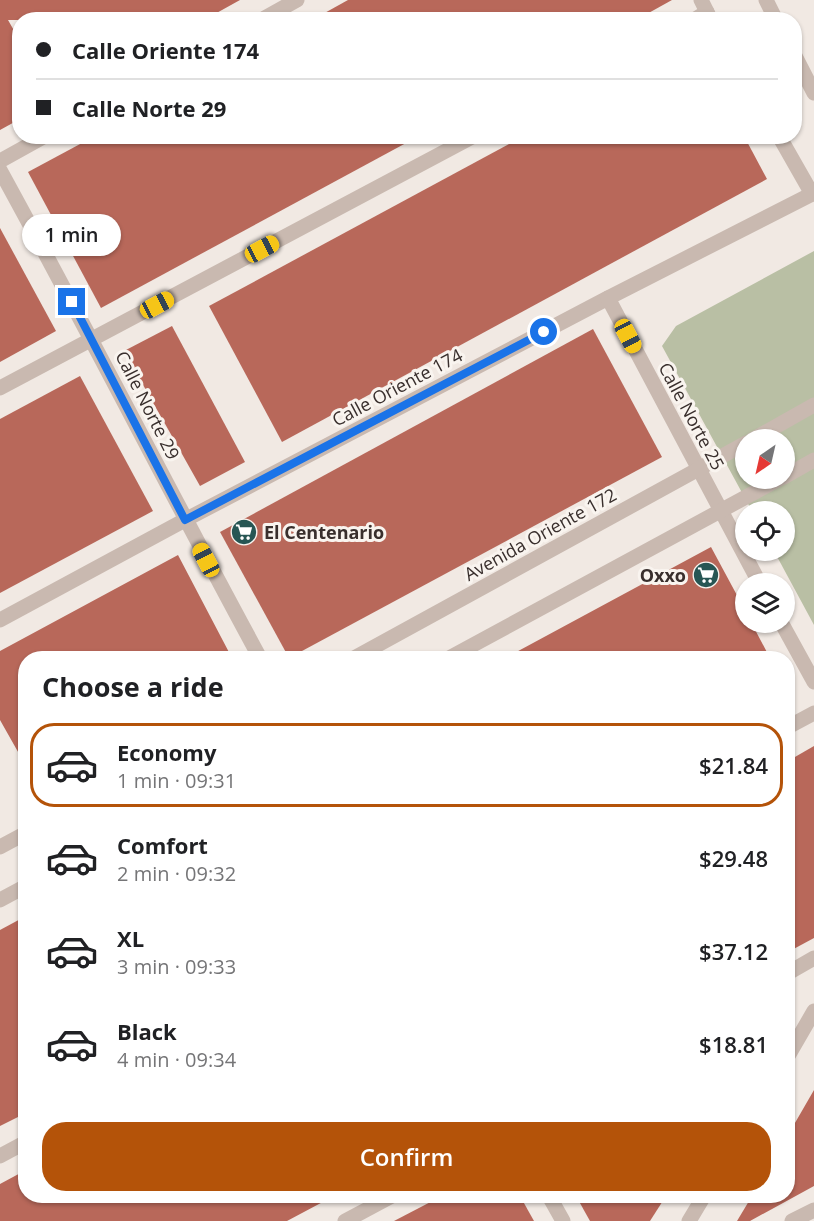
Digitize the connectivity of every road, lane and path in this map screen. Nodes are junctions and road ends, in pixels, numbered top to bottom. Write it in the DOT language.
graph roads {
  1 [pos="297,0"];
  2 [pos="275,12"];
  3 [pos="802,70"];
  4 [pos="814,93"];
  5 [pos="31,144"];
  6 [pos="459,144"];
  7 [pos="783,144"];
  8 [pos="0,161"];
  9 [pos="0,170"];
  10 [pos="813,194"];
  11 [pos="608,298"];
  12 [pos="93,339"];
  13 [pos="0,388"];
  14 [pos="814,405"];
  15 [pos="771,429"];
  16 [pos="735,449"];
  17 [pos="814,460"];
  18 [pos="699,469"];
  19 [pos="795,471"];
  20 [pos="763,489"];
  21 [pos="721,512"];
  22 [pos="185,520"];
  23 [pos="754,573"];
  24 [pos="0,620"];
  25 [pos="787,633"];
  26 [pos="256,651"];
  27 [pos="367,651"];
  28 [pos="462,651"];
  29 [pos="814,682"];
  30 [pos="814,713"];
  31 [pos="795,723"];
  32 [pos="18,837"];
  33 [pos="0,847"];
  34 [pos="18,890"];
  35 [pos="0,900"];
  36 [pos="814,958"];
  37 [pos="795,969"];
  38 [pos="814,1011"];
  39 [pos="795,1044"];
  40 [pos="18,1146"];
  41 [pos="0,1156"];
  42 [pos="379,1203"];
  43 [pos="553,1203"];
  44 [pos="700,1203"];
  45 [pos="814,1210"];
  46 [pos="345,1221"];
  47 [pos="562,1221"];
  48 [pos="689,1221"];
  49 [pos="792,1221"];
  1 -- 2 [label="street"];
  3 -- 4 [label="street"];
  5 -- 8 [label="street"];
  6 -- 12 [label="street"];
  7 -- 10 [label="street"];
  9 -- 12 [label="street, Calle Norte 29"];
  10 -- 11 [label="street, Calle Oriente 174"];
  11 -- 18 [label="street, Calle Norte 25"];
  11 -- 22 [label="street, Calle Oriente 174"];
  12 -- 13 [label="street"];
  12 -- 22 [label="street, Calle Norte 29"];
  14 -- 15 [label="street"];
  16 -- 18 [label="street, Avenida Oriente 172"];
  17 -- 19 [label="street"];
  18 -- 21 [label="street, Calle Norte 25"];
  18 -- 27 [label="street, Avenida Oriente 172"];
  20 -- 21 [label="street"];
  21 -- 23 [label="street, Calle Norte 25"];
  21 -- 28 [label="street"];
  22 -- 24 [label="street, Calle Oriente 174"];
  22 -- 26 [label="street, Calle Norte 29"];
  25 -- 29 [label="street"];
  30 -- 31 [label="street"];
  32 -- 33 [label="street"];
  34 -- 35 [label="street"];
  36 -- 37 [label="street"];
  38 -- 39 [label="street"];
  40 -- 41 [label="street"];
  42 -- 46 [label="street"];
  43 -- 47 [label="street"];
  44 -- 48 [label="street"];
  45 -- 49 [label="street"];
}
